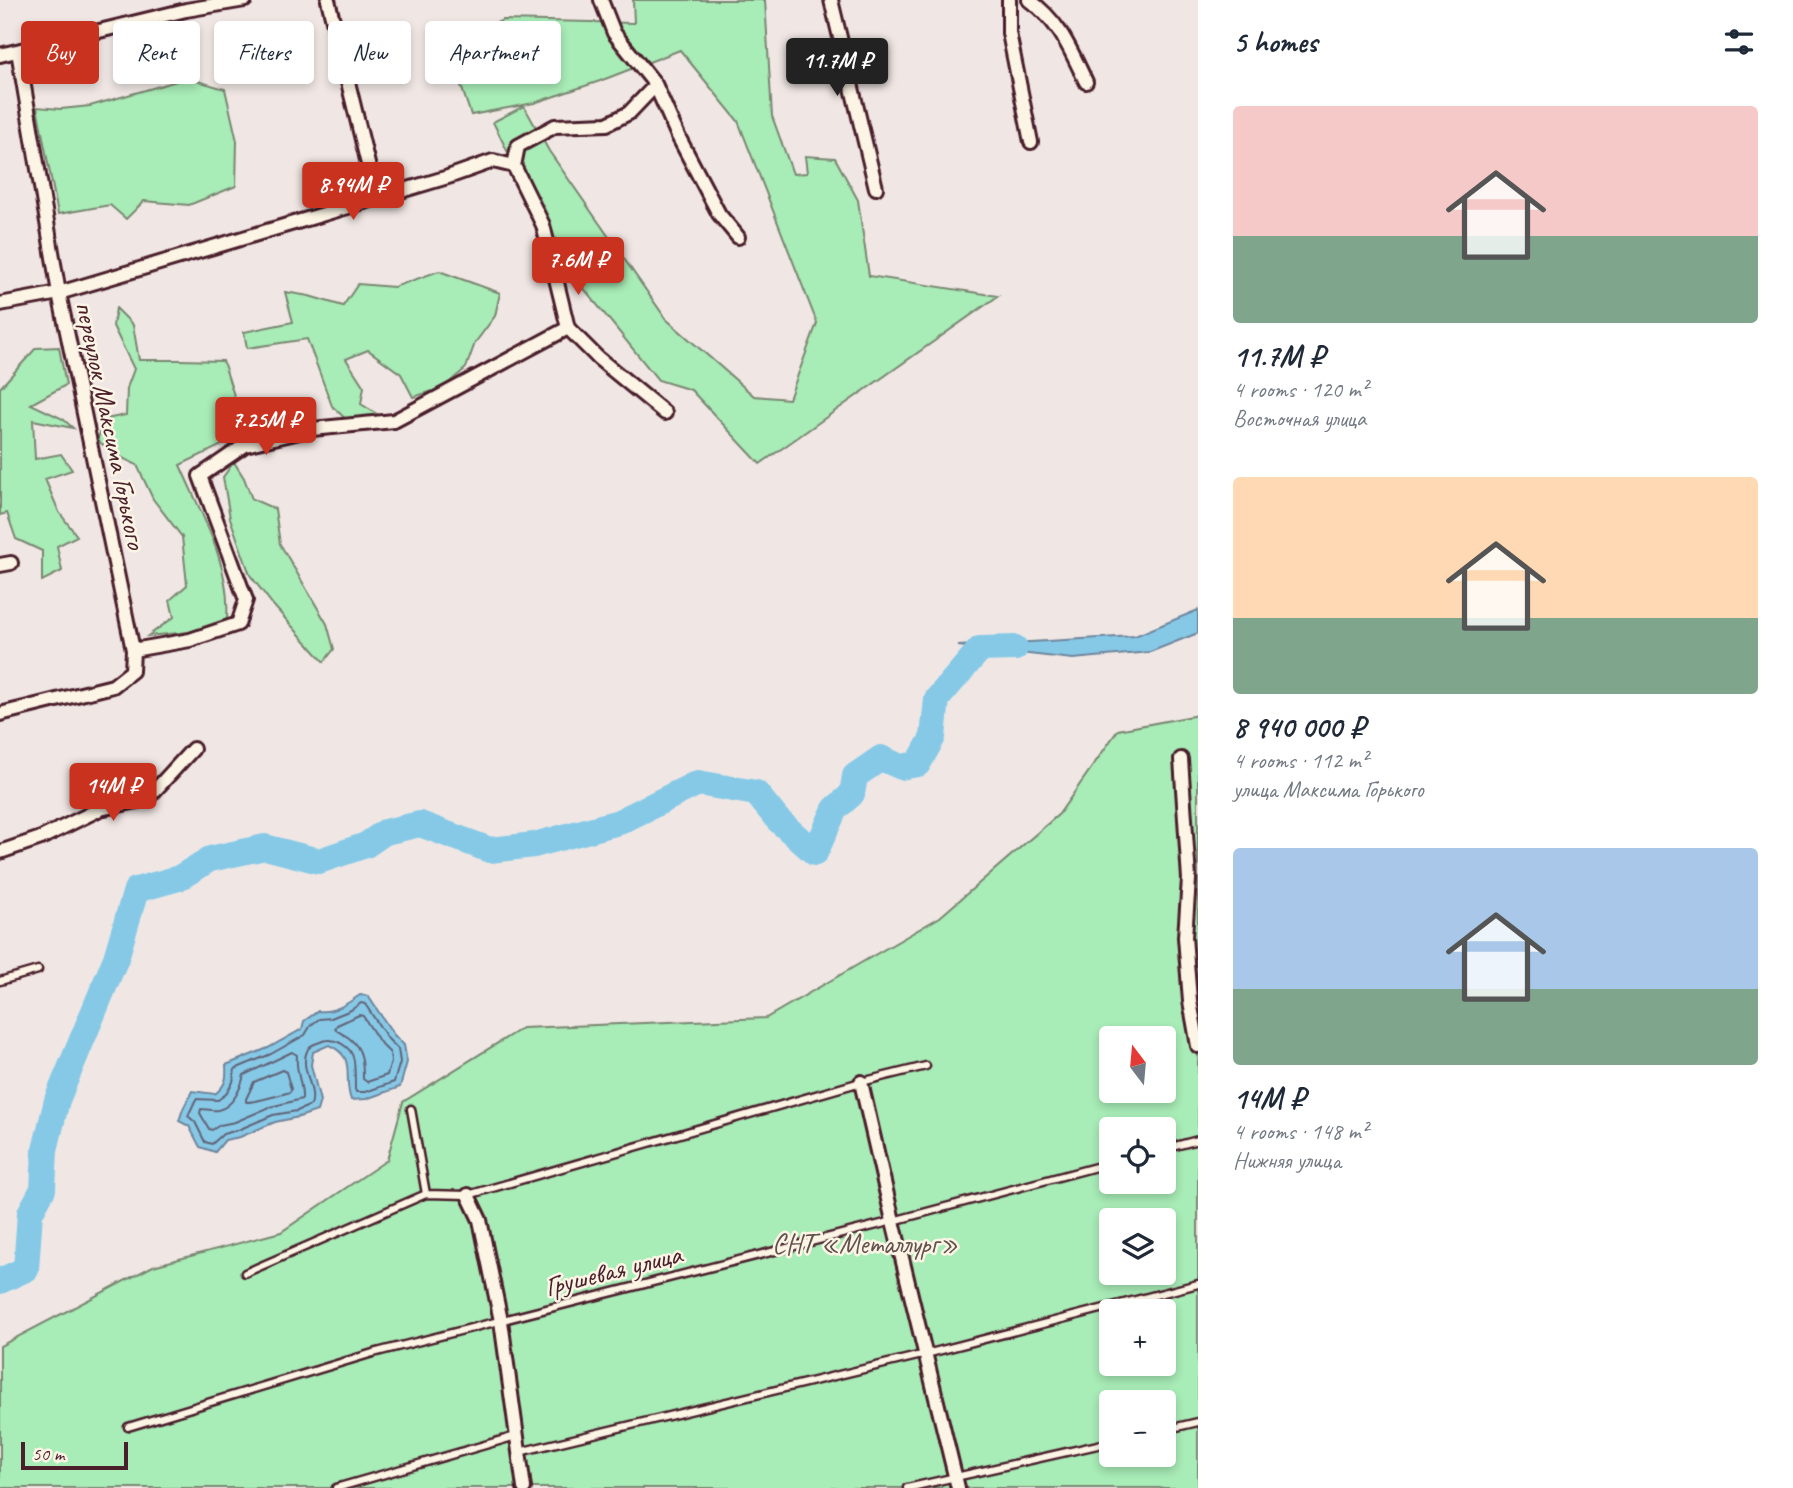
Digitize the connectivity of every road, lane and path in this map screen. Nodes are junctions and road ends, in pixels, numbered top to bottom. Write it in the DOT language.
graph roads {
  1 [pos="245,0"];
  2 [pos="328,0"];
  3 [pos="601,0"];
  4 [pos="831,0"];
  5 [pos="1009,0"];
  6 [pos="1029,0"];
  7 [pos="184,5"];
  8 [pos="18,51"];
  9 [pos="0,55"];
  10 [pos="1086,82"];
  11 [pos="655,84"];
  12 [pos="1031,142"];
  13 [pos="514,166"];
  14 [pos="876,188"];
  15 [pos="376,197"];
  16 [pos="738,237"];
  17 [pos="59,293"];
  18 [pos="0,304"];
  19 [pos="568,328"];
  20 [pos="666,414"];
  21 [pos="133,650"];
  22 [pos="0,713"];
  23 [pos="193,750"];
  24 [pos="1181,759"];
  25 [pos="0,852"];
  26 [pos="38,971"];
  27 [pos="0,981"];
  28 [pos="1198,1046"];
  29 [pos="926,1066"];
  30 [pos="862,1082"];
  31 [pos="411,1109"];
  32 [pos="1198,1140"];
  33 [pos="1176,1146"];
  34 [pos="1099,1166"];
  35 [pos="426,1194"];
  36 [pos="468,1195"];
  37 [pos="893,1221"];
  38 [pos="245,1273"];
  39 [pos="1198,1284"];
  40 [pos="500,1321"];
  41 [pos="926,1354"];
  42 [pos="1198,1422"];
  43 [pos="128,1427"];
  44 [pos="1176,1427"];
  45 [pos="516,1436"];
  46 [pos="1099,1445"];
  47 [pos="519,1452"];
  48 [pos="957,1483"];
  49 [pos="336,1488"];
  50 [pos="524,1488"];
  51 [pos="907,1488"];
  1 -- 7 [label="street"];
  2 -- 15 [label="street"];
  3 -- 11 [label="street"];
  4 -- 14 [label="street"];
  5 -- 12 [label="street"];
  6 -- 10 [label="street"];
  7 -- 8 [label="street"];
  8 -- 9 [label="street"];
  8 -- 17 [label="street, переулок Максима Горького"];
  11 -- 13 [label="street"];
  11 -- 16 [label="street"];
  13 -- 15 [label="street"];
  13 -- 19 [label="street"];
  15 -- 17 [label="street"];
  17 -- 18 [label="street"];
  17 -- 21 [label="street, переулок Максима Горького"];
  19 -- 20 [label="street"];
  19 -- 21 [label="street"];
  21 -- 22 [label="street"];
  23 -- 25 [label="street"];
  24 -- 28 [label="street"];
  26 -- 27 [label="lane"];
  29 -- 30 [label="lane"];
  30 -- 36 [label="lane"];
  30 -- 37 [label="street"];
  31 -- 35 [label="lane"];
  32 -- 33 [label="lane"];
  34 -- 37 [label="lane, Грушевая улица"];
  35 -- 36 [label="lane"];
  35 -- 38 [label="lane"];
  36 -- 40 [label="street"];
  37 -- 40 [label="lane, Грушевая улица"];
  37 -- 41 [label="street"];
  39 -- 41 [label="lane"];
  40 -- 43 [label="lane, Грушевая улица"];
  40 -- 45 [label="street"];
  41 -- 47 [label="lane"];
  41 -- 48 [label="street"];
  42 -- 44 [label="lane"];
  45 -- 47 [label="street"];
  45 -- 49 [label="lane"];
  46 -- 48 [label="lane"];
  47 -- 50 [label="street"];
  48 -- 51 [label="lane"];
}
